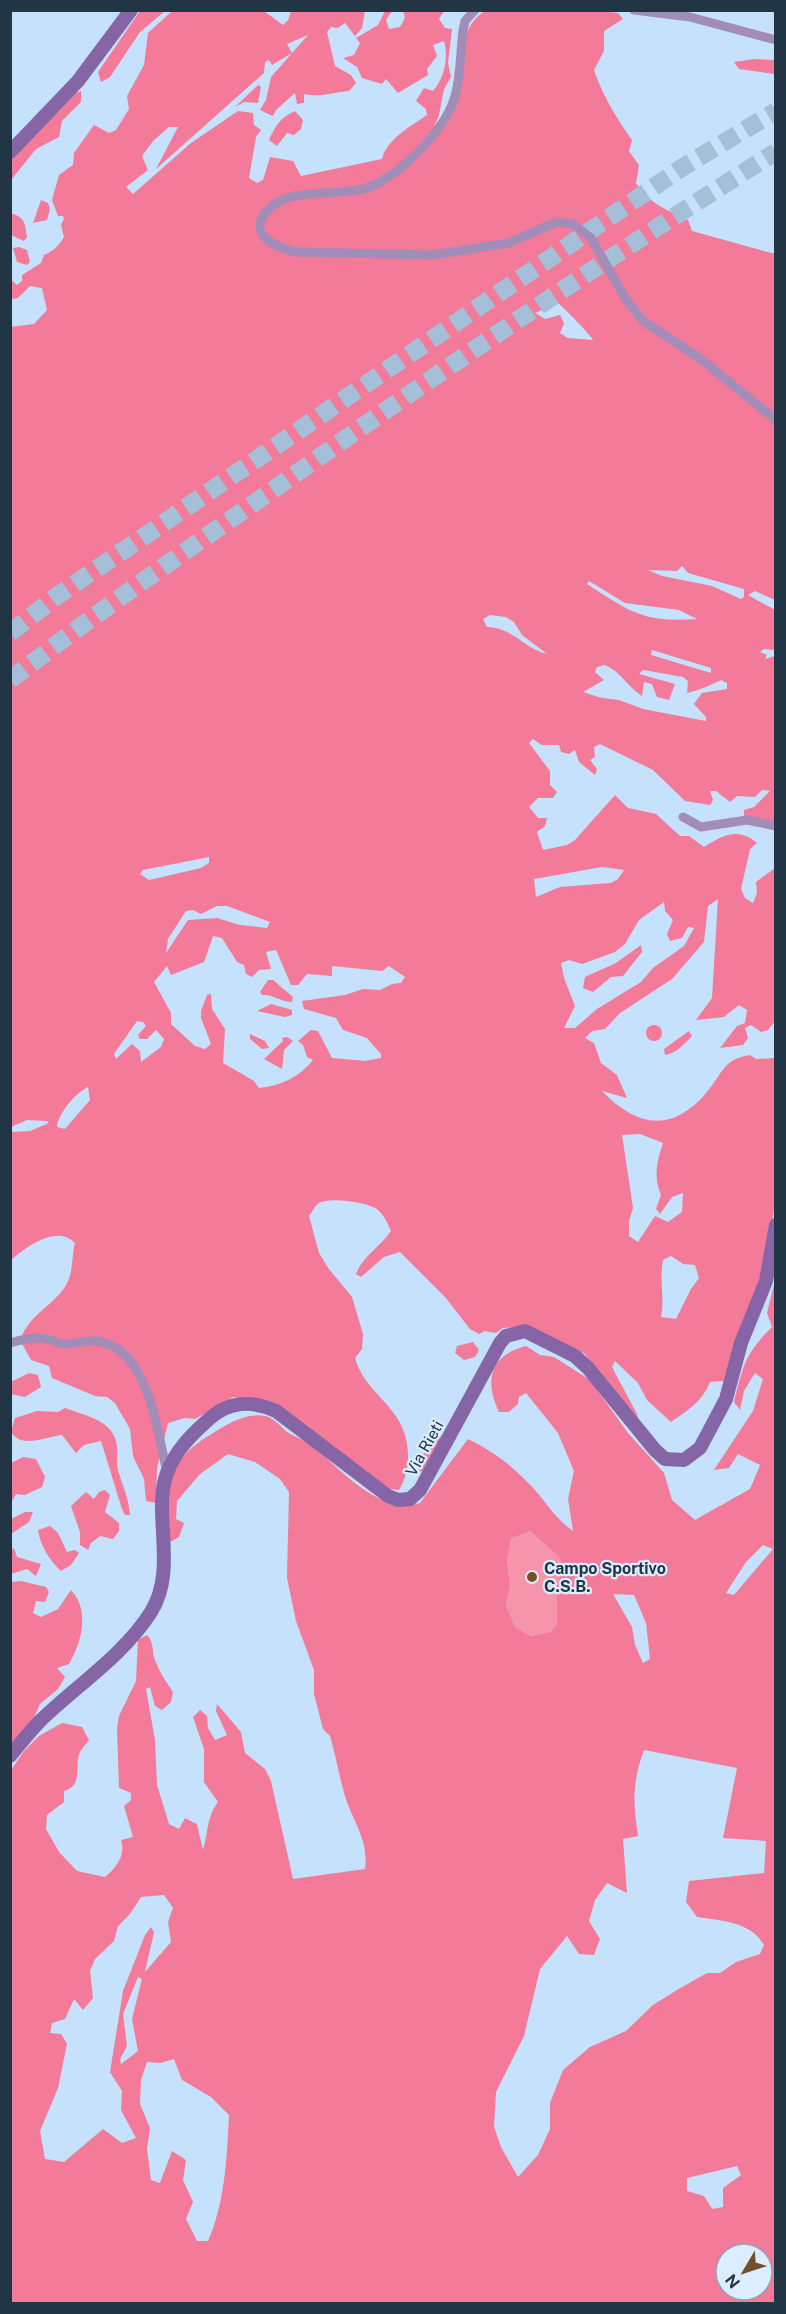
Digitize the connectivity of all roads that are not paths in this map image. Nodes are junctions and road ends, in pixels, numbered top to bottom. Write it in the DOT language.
graph roads {
  1 [pos="131,10"];
  2 [pos="475,10"];
  3 [pos="634,10"];
  4 [pos="776,40"];
  5 [pos="10,152"];
  6 [pos="776,420"];
  7 [pos="683,817"];
  8 [pos="776,826"];
  9 [pos="776,1225"];
  10 [pos="10,1343"];
  11 [pos="167,1472"];
  12 [pos="10,1756"];
  1 -- 5 [label="street"];
  2 -- 6 [label="street"];
  3 -- 4 [label="street"];
  7 -- 8 [label="street"];
  9 -- 11 [label="street, Via Rieti"];
  10 -- 11 [label="street"];
  11 -- 12 [label="street, Via Rieti"];
}
